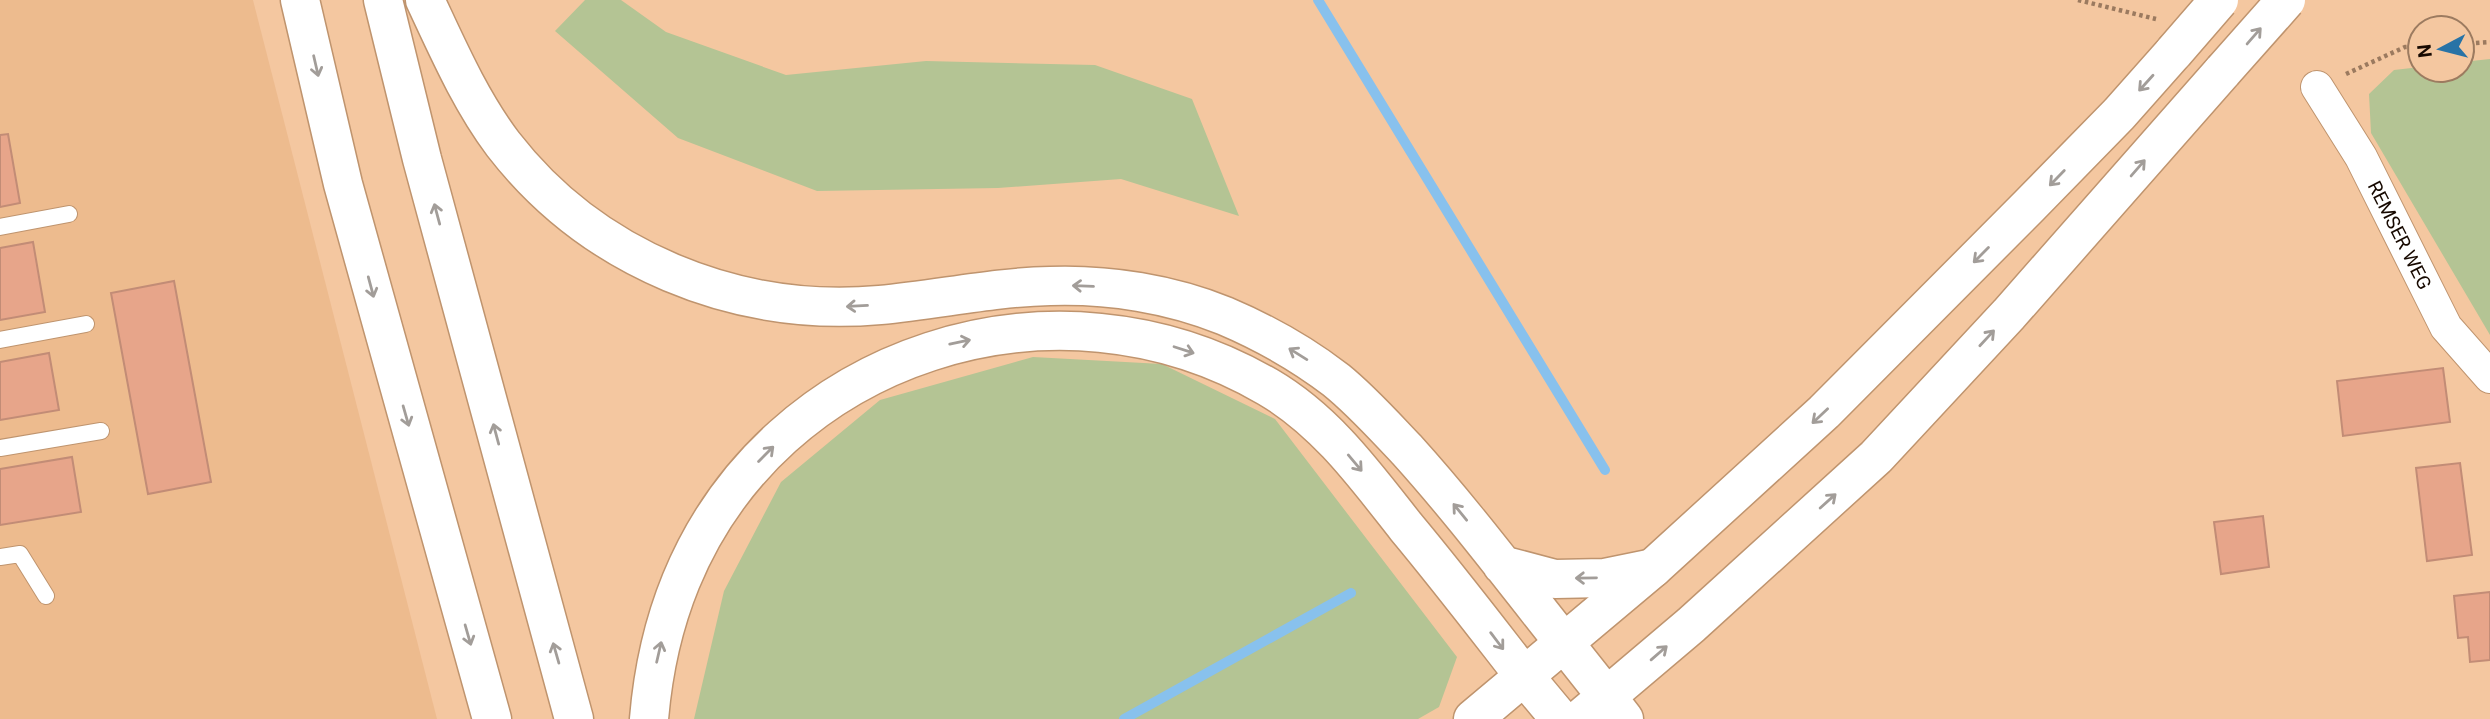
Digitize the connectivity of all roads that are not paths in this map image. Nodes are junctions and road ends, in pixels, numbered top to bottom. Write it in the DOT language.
graph roads {
  1 [pos="300,0"];
  2 [pos="383,0"];
  3 [pos="425,0"];
  4 [pos="2219,0"];
  5 [pos="2286,0"];
  6 [pos="2317,87"];
  7 [pos="69,214"];
  8 [pos="0,228"];
  9 [pos="86,324"];
  10 [pos="0,340"];
  11 [pos="2490,377"];
  12 [pos="101,431"];
  13 [pos="0,448"];
  14 [pos="0,557"];
  15 [pos="1503,565"];
  16 [pos="1653,568"];
  17 [pos="46,596"];
  18 [pos="1565,644"];
  19 [pos="1525,677"];
  20 [pos="1603,712"];
  21 [pos="492,719"];
  22 [pos="574,719"];
  23 [pos="649,719"];
  24 [pos="1473,719"];
  25 [pos="1559,719"];
  1 -- 21 [label="main road, one-way"];
  22 -- 2 [label="main road, one-way"];
  15 -- 3 [label="main road, one-way"];
  4 -- 16 [label="main road, one-way, bridge"];
  20 -- 5 [label="main road, one-way, bridge"];
  6 -- 11 [label="street, REMSER WEG"];
  7 -- 8 [label="lane"];
  9 -- 10 [label="lane"];
  12 -- 13 [label="lane"];
  14 -- 17 [label="lane"];
  16 -- 15 [label="main road, one-way"];
  15 -- 18 [label="main road"];
  16 -- 18 [label="main road"];
  18 -- 19 [label="main road"];
  18 -- 20 [label="main road"];
  23 -- 19 [label="main road, one-way"];
  19 -- 24 [label="main road"];
  19 -- 25 [label="main road"];
}
